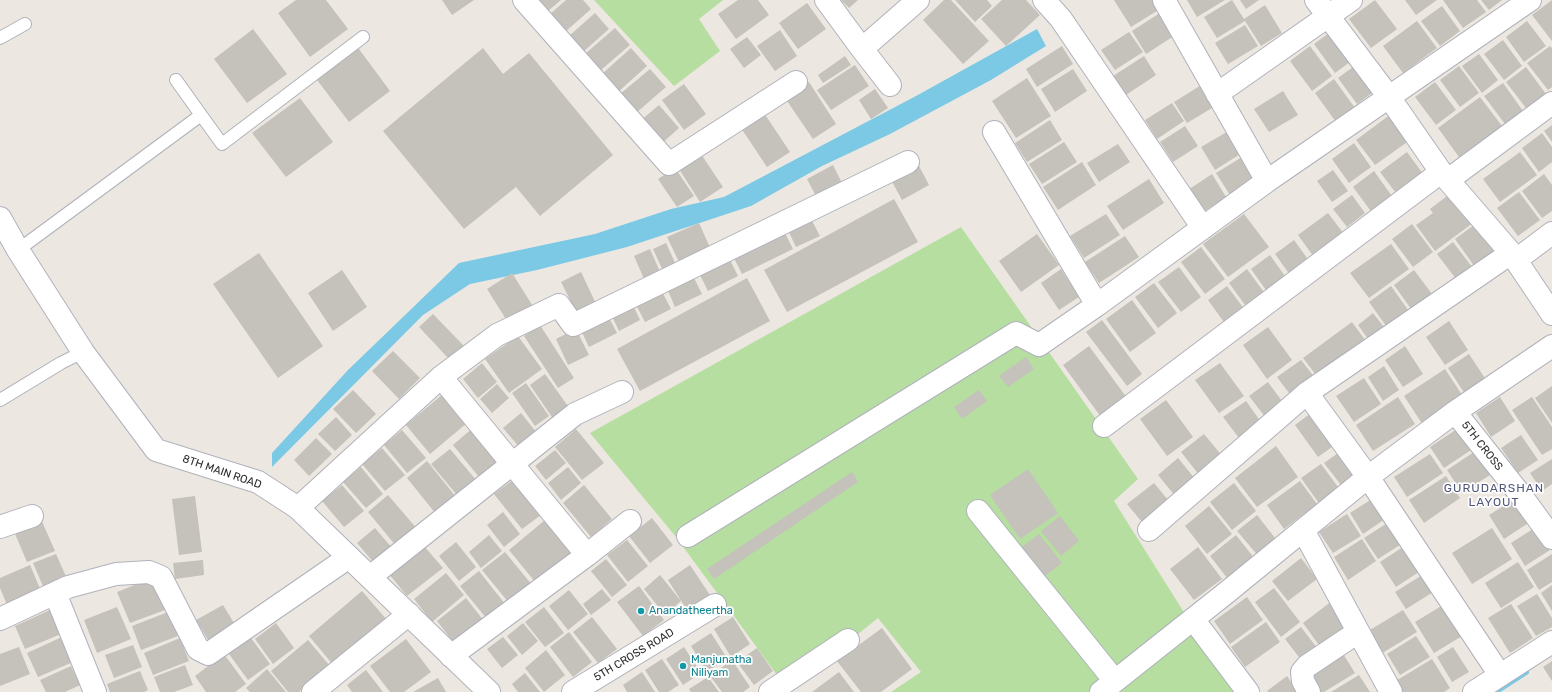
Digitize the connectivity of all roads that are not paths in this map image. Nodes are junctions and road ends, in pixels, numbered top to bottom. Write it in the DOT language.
graph roads {
  1 [pos="524,0"];
  2 [pos="826,0"];
  3 [pos="918,0"];
  4 [pos="1044,0"];
  5 [pos="1164,0"];
  6 [pos="1352,0"];
  7 [pos="1530,0"];
  8 [pos="1322,8"];
  9 [pos="25,24"];
  10 [pos="363,37"];
  11 [pos="0,38"];
  12 [pos="862,49"];
  13 [pos="176,80"];
  14 [pos="796,82"];
  15 [pos="890,85"];
  16 [pos="1217,94"];
  17 [pos="1389,97"];
  18 [pos="1552,103"];
  19 [pos="201,116"];
  20 [pos="994,132"];
  21 [pos="908,162"];
  22 [pos="1445,176"];
  23 [pos="1266,181"];
  24 [pos="0,218"];
  25 [pos="1203,228"];
  26 [pos="1552,233"];
  27 [pos="18,250"];
  28 [pos="1513,257"];
  29 [pos="1098,305"];
  30 [pos="1552,314"];
  31 [pos="1552,346"];
  32 [pos="83,352"];
  33 [pos="441,377"];
  34 [pos="622,392"];
  35 [pos="1307,393"];
  36 [pos="0,400"];
  37 [pos="1455,412"];
  38 [pos="1104,426"];
  39 [pos="512,464"];
  40 [pos="1368,477"];
  41 [pos="298,508"];
  42 [pos="978,511"];
  43 [pos="32,516"];
  44 [pos="630,521"];
  45 [pos="0,527"];
  46 [pos="1149,530"];
  47 [pos="1303,530"];
  48 [pos="688,536"];
  49 [pos="1552,538"];
  50 [pos="587,555"];
  51 [pos="349,557"];
  52 [pos="370,577"];
  53 [pos="55,593"];
  54 [pos="715,605"];
  55 [pos="409,614"];
  56 [pos="0,619"];
  57 [pos="1193,619"];
  58 [pos="1358,632"];
  59 [pos="848,640"];
  60 [pos="1552,642"];
  61 [pos="451,656"];
  62 [pos="1500,675"];
  63 [pos="1108,686"];
  64 [pos="95,692"];
  65 [pos="313,692"];
  66 [pos="489,692"];
  67 [pos="573,692"];
  68 [pos="770,692"];
  69 [pos="1248,692"];
  70 [pos="1309,692"];
  71 [pos="1391,692"];
  72 [pos="1474,692"];
  1 -- 14 [label="street"];
  2 -- 12 [label="street"];
  3 -- 12 [label="street"];
  4 -- 25 [label="street"];
  5 -- 16 [label="street"];
  6 -- 8 [label="street"];
  7 -- 17 [label="street"];
  8 -- 16 [label="street"];
  8 -- 17 [label="street"];
  9 -- 11 [label="lane"];
  10 -- 19 [label="lane"];
  12 -- 15 [label="street"];
  13 -- 19 [label="lane"];
  16 -- 23 [label="street"];
  17 -- 22 [label="street"];
  17 -- 23 [label="street"];
  18 -- 22 [label="street"];
  19 -- 27 [label="lane"];
  20 -- 29 [label="street"];
  21 -- 33 [label="street"];
  22 -- 28 [label="street"];
  22 -- 38 [label="street"];
  23 -- 25 [label="street"];
  24 -- 27 [label="street, 8TH MAIN ROAD"];
  25 -- 29 [label="street"];
  26 -- 28 [label="street"];
  27 -- 32 [label="street, 8TH MAIN ROAD"];
  28 -- 30 [label="street"];
  28 -- 35 [label="street"];
  29 -- 48 [label="street"];
  31 -- 37 [label="street"];
  32 -- 36 [label="lane"];
  32 -- 41 [label="street, 8TH MAIN ROAD"];
  33 -- 39 [label="street"];
  33 -- 41 [label="street"];
  34 -- 39 [label="street"];
  35 -- 40 [label="street"];
  35 -- 46 [label="street"];
  37 -- 40 [label="street"];
  37 -- 49 [label="street, 5TH CROSS"];
  39 -- 50 [label="street"];
  39 -- 52 [label="street"];
  40 -- 47 [label="street"];
  40 -- 62 [label="street"];
  41 -- 51 [label="street, 8TH MAIN ROAD"];
  42 -- 63 [label="street"];
  43 -- 45 [label="street"];
  44 -- 50 [label="street"];
  47 -- 57 [label="street"];
  47 -- 58 [label="street"];
  50 -- 61 [label="street"];
  51 -- 52 [label="street, 8TH MAIN ROAD"];
  51 -- 53 [label="street"];
  52 -- 55 [label="street, 8TH MAIN ROAD"];
  53 -- 56 [label="street"];
  53 -- 64 [label="street"];
  54 -- 67 [label="street, 5TH CROSS ROAD"];
  55 -- 61 [label="street, 8TH MAIN ROAD"];
  55 -- 65 [label="street"];
  57 -- 63 [label="street"];
  57 -- 69 [label="street"];
  58 -- 70 [label="street"];
  58 -- 71 [label="street"];
  59 -- 68 [label="street"];
  60 -- 62 [label="street"];
  61 -- 66 [label="street, 8TH MAIN ROAD"];
  62 -- 72 [label="street"];
}
